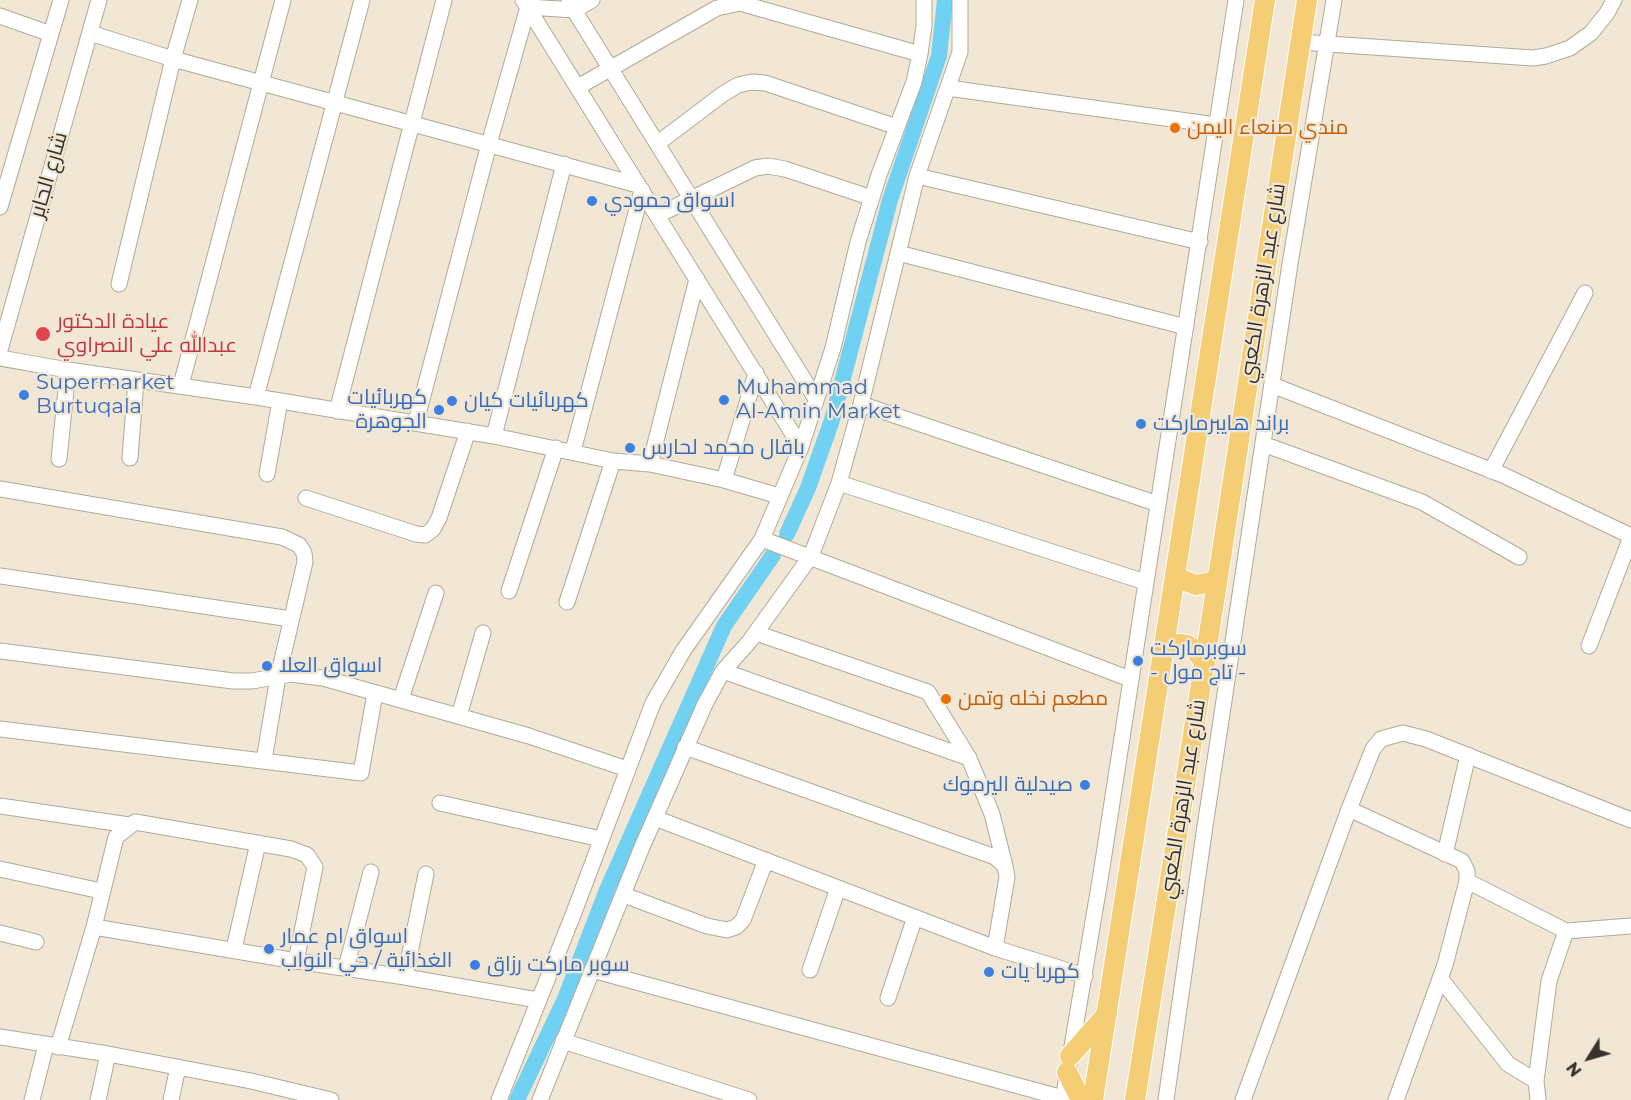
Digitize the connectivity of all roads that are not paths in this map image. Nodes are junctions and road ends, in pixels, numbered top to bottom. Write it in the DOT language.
graph roads {
  1 [pos="61,0"];
  2 [pos="99,0"];
  3 [pos="190,0"];
  4 [pos="283,0"];
  5 [pos="362,0"];
  6 [pos="444,0"];
  7 [pos="592,0"];
  8 [pos="924,0"];
  9 [pos="960,0"];
  10 [pos="1236,0"];
  11 [pos="1265,0"];
  12 [pos="1306,0"];
  13 [pos="1334,0"];
  14 [pos="1614,0"];
  15 [pos="526,4"];
  16 [pos="571,5"];
  17 [pos="0,16"];
  18 [pos="90,33"];
  19 [pos="51,34"];
  20 [pos="1300,42"];
  21 [pos="1326,45"];
  22 [pos="921,54"];
  23 [pos="173,59"];
  24 [pos="611,68"];
  25 [pos="260,83"];
  26 [pos="578,87"];
  27 [pos="948,88"];
  28 [pos="335,103"];
  29 [pos="412,124"];
  30 [pos="1216,125"];
  31 [pos="897,127"];
  32 [pos="489,144"];
  33 [pos="658,144"];
  34 [pos="564,164"];
  35 [pos="5,166"];
  36 [pos="917,176"];
  37 [pos="640,187"];
  38 [pos="692,198"];
  39 [pos="872,198"];
  40 [pos="0,207"];
  41 [pos="658,215"];
  42 [pos="1200,242"];
  43 [pos="898,253"];
  44 [pos="697,279"];
  45 [pos="119,284"];
  46 [pos="1585,293"];
  47 [pos="1186,327"];
  48 [pos="0,350"];
  49 [pos="0,358"];
  50 [pos="68,370"];
  51 [pos="756,373"];
  52 [pos="136,380"];
  53 [pos="181,385"];
  54 [pos="1272,386"];
  55 [pos="256,397"];
  56 [pos="816,399"];
  57 [pos="280,401"];
  58 [pos="861,404"];
  59 [pos="337,411"];
  60 [pos="416,422"];
  61 [pos="468,431"];
  62 [pos="494,436"];
  63 [pos="1263,444"];
  64 [pos="801,447"];
  65 [pos="556,448"];
  66 [pos="573,451"];
  67 [pos="130,458"];
  68 [pos="59,459"];
  69 [pos="613,461"];
  70 [pos="650,464"];
  71 [pos="1491,471"];
  72 [pos="267,474"];
  73 [pos="724,480"];
  74 [pos="839,483"];
  75 [pos="0,489"];
  76 [pos="779,496"];
  77 [pos="306,498"];
  78 [pos="1158,504"];
  79 [pos="1631,536"];
  80 [pos="762,539"];
  81 [pos="811,556"];
  82 [pos="1519,557"];
  83 [pos="1175,573"];
  84 [pos="0,576"];
  85 [pos="1218,578"];
  86 [pos="1145,582"];
  87 [pos="509,591"];
  88 [pos="436,593"];
  89 [pos="567,602"];
  90 [pos="291,620"];
  91 [pos="483,633"];
  92 [pos="756,633"];
  93 [pos="1589,646"];
  94 [pos="1163,647"];
  95 [pos="0,651"];
  96 [pos="1205,663"];
  97 [pos="723,671"];
  98 [pos="278,677"];
  99 [pos="1130,679"];
  100 [pos="375,693"];
  101 [pos="401,699"];
  102 [pos="459,716"];
  103 [pos="0,729"];
  104 [pos="685,747"];
  105 [pos="1468,755"];
  106 [pos="969,758"];
  107 [pos="264,760"];
  108 [pos="627,769"];
  109 [pos="440,803"];
  110 [pos="0,806"];
  111 [pos="1349,809"];
  112 [pos="655,818"];
  113 [pos="1631,820"];
  114 [pos="129,825"];
  115 [pos="601,839"];
  116 [pos="258,843"];
  117 [pos="1445,854"];
  118 [pos="766,860"];
  119 [pos="1005,866"];
  120 [pos="0,869"];
  121 [pos="371,872"];
  122 [pos="426,874"];
  123 [pos="1467,880"];
  124 [pos="838,888"];
  125 [pos="101,891"];
  126 [pos="624,895"];
  127 [pos="915,917"];
  128 [pos="1631,926"];
  129 [pos="94,927"];
  130 [pos="1566,931"];
  131 [pos="0,933"];
  132 [pos="36,942"];
  133 [pos="995,948"];
  134 [pos="234,949"];
  135 [pos="296,961"];
  136 [pos="346,968"];
  137 [pos="592,970"];
  138 [pos="810,970"];
  139 [pos="1085,976"];
  140 [pos="405,977"];
  141 [pos="1440,978"];
  142 [pos="888,998"];
  143 [pos="538,1000"];
  144 [pos="1107,1014"];
  145 [pos="0,1037"];
  146 [pos="563,1041"];
  147 [pos="52,1046"];
  148 [pos="108,1054"];
  149 [pos="1068,1064"];
  150 [pos="178,1067"];
  151 [pos="1536,1081"];
  152 [pos="1069,1099"];
  153 [pos="32,1100"];
  154 [pos="98,1100"];
  155 [pos="171,1100"];
  156 [pos="331,1100"];
  157 [pos="499,1100"];
  158 [pos="540,1100"];
  159 [pos="749,1100"];
  160 [pos="1094,1100"];
  161 [pos="1135,1100"];
  162 [pos="1166,1100"];
  163 [pos="1243,1100"];
  164 [pos="1396,1100"];
  165 [pos="1538,1100"];
  1 -- 19 [label="street, شارع الجاير"];
  2 -- 18 [label="street, شارع الجاير"];
  3 -- 23 [label="street"];
  4 -- 25 [label="street"];
  5 -- 28 [label="street"];
  6 -- 29 [label="street"];
  7 -- 16 [label="street"];
  8 -- 22 [label="street"];
  9 -- 27 [label="street"];
  10 -- 30 [label="street"];
  11 -- 83 [label="main road, شارع عبد الزهرة الكعبي"];
  12 -- 20 [label="main road, شارع عبد الزهرة الكعبي"];
  13 -- 21 [label="street"];
  14 -- 21 [label="street"];
  15 -- 16 [label="street"];
  15 -- 26 [label="street"];
  15 -- 32 [label="street"];
  16 -- 24 [label="street"];
  17 -- 19 [label="street"];
  18 -- 23 [label="street"];
  18 -- 48 [label="street, شارع الجاير"];
  19 -- 35 [label="street, شارع الجاير"];
  20 -- 21 [label="street"];
  20 -- 85 [label="main road, شارع عبد الزهرة الكعبي"];
  21 -- 54 [label="street"];
  22 -- 24 [label="street"];
  22 -- 31 [label="street"];
  23 -- 25 [label="street"];
  23 -- 45 [label="street"];
  24 -- 26 [label="street"];
  24 -- 33 [label="street"];
  25 -- 28 [label="street"];
  25 -- 53 [label="street"];
  26 -- 37 [label="street"];
  27 -- 30 [label="street"];
  27 -- 36 [label="street"];
  28 -- 29 [label="street"];
  28 -- 55 [label="street"];
  29 -- 32 [label="street"];
  29 -- 59 [label="street"];
  30 -- 42 [label="street"];
  31 -- 33 [label="street"];
  31 -- 39 [label="street"];
  32 -- 34 [label="street"];
  32 -- 60 [label="street"];
  33 -- 38 [label="street"];
  34 -- 37 [label="street"];
  34 -- 62 [label="street"];
  35 -- 40 [label="street, شارع الجاير"];
  36 -- 42 [label="street"];
  36 -- 43 [label="street"];
  37 -- 41 [label="street"];
  37 -- 66 [label="street"];
  38 -- 39 [label="street"];
  38 -- 41 [label="street"];
  38 -- 56 [label="street"];
  39 -- 56 [label="street"];
  41 -- 44 [label="street"];
  42 -- 47 [label="street"];
  43 -- 47 [label="street"];
  43 -- 58 [label="street"];
  44 -- 51 [label="street"];
  44 -- 70 [label="street"];
  46 -- 71 [label="street"];
  47 -- 78 [label="street"];
  49 -- 50 [label="street"];
  50 -- 52 [label="street"];
  50 -- 68 [label="street"];
  51 -- 64 [label="street"];
  51 -- 73 [label="street"];
  52 -- 53 [label="street"];
  52 -- 67 [label="street"];
  53 -- 55 [label="street"];
  54 -- 63 [label="street"];
  54 -- 71 [label="street"];
  55 -- 57 [label="street"];
  56 -- 64 [label="street"];
  57 -- 59 [label="street"];
  57 -- 72 [label="street"];
  58 -- 74 [label="street"];
  58 -- 78 [label="street"];
  59 -- 60 [label="street"];
  60 -- 61 [label="street"];
  61 -- 62 [label="street"];
  61 -- 77 [label="street"];
  62 -- 65 [label="street"];
  63 -- 82 [label="street"];
  63 -- 162 [label="street"];
  64 -- 76 [label="street"];
  65 -- 66 [label="street"];
  65 -- 87 [label="street"];
  66 -- 69 [label="street"];
  69 -- 70 [label="street"];
  69 -- 89 [label="street"];
  70 -- 73 [label="street"];
  71 -- 79 [label="street"];
  73 -- 76 [label="street"];
  74 -- 81 [label="street"];
  74 -- 86 [label="street"];
  75 -- 90 [label="street"];
  76 -- 80 [label="street"];
  78 -- 86 [label="street"];
  79 -- 93 [label="street"];
  80 -- 81 [label="street"];
  80 -- 108 [label="street"];
  81 -- 92 [label="street"];
  81 -- 99 [label="street"];
  83 -- 85 [label="main road"];
  83 -- 94 [label="main road, شارع عبد الزهرة الكعبي"];
  84 -- 90 [label="street"];
  85 -- 96 [label="main road, شارع عبد الزهرة الكعبي"];
  86 -- 99 [label="street"];
  88 -- 101 [label="street"];
  90 -- 98 [label="street"];
  91 -- 102 [label="street"];
  92 -- 97 [label="street"];
  92 -- 106 [label="street"];
  94 -- 96 [label="main road"];
  94 -- 144 [label="main road, شارع عبد الزهرة الكعبي"];
  95 -- 98 [label="street"];
  96 -- 161 [label="main road, شارع عبد الزهرة الكعبي"];
  97 -- 104 [label="street"];
  97 -- 106 [label="street"];
  98 -- 100 [label="street"];
  98 -- 107 [label="street"];
  99 -- 139 [label="street"];
  100 -- 101 [label="street"];
  100 -- 107 [label="street"];
  101 -- 102 [label="street"];
  102 -- 108 [label="street"];
  103 -- 107 [label="street"];
  104 -- 112 [label="street"];
  104 -- 119 [label="street"];
  105 -- 111 [label="street"];
  105 -- 113 [label="street"];
  105 -- 117 [label="street"];
  106 -- 119 [label="street"];
  108 -- 115 [label="street"];
  109 -- 115 [label="street"];
  110 -- 114 [label="street"];
  111 -- 117 [label="street"];
  111 -- 163 [label="street"];
  112 -- 118 [label="street"];
  112 -- 126 [label="street"];
  114 -- 116 [label="street"];
  114 -- 125 [label="street"];
  115 -- 143 [label="street"];
  116 -- 134 [label="street"];
  116 -- 135 [label="street"];
  117 -- 123 [label="street"];
  118 -- 124 [label="street"];
  118 -- 126 [label="street"];
  119 -- 133 [label="street"];
  120 -- 125 [label="street"];
  121 -- 136 [label="street"];
  122 -- 140 [label="street"];
  123 -- 130 [label="street"];
  123 -- 141 [label="street"];
  124 -- 127 [label="street"];
  124 -- 138 [label="street"];
  125 -- 129 [label="street"];
  126 -- 137 [label="street"];
  127 -- 133 [label="street"];
  127 -- 142 [label="street"];
  128 -- 130 [label="street"];
  129 -- 134 [label="street"];
  129 -- 147 [label="street"];
  130 -- 151 [label="street"];
  131 -- 132 [label="street"];
  133 -- 139 [label="street"];
  134 -- 135 [label="street"];
  135 -- 136 [label="street"];
  136 -- 140 [label="street"];
  137 -- 146 [label="street"];
  137 -- 152 [label="street"];
  139 -- 149 [label="street"];
  140 -- 143 [label="street"];
  141 -- 151 [label="street"];
  141 -- 164 [label="street"];
  143 -- 157 [label="street"];
  144 -- 149 [label="main road"];
  144 -- 160 [label="main road, شارع عبد الزهرة الكعبي"];
  145 -- 147 [label="street"];
  146 -- 158 [label="street"];
  146 -- 159 [label="street"];
  147 -- 148 [label="street"];
  147 -- 153 [label="street"];
  148 -- 150 [label="street"];
  148 -- 154 [label="street"];
  149 -- 152 [label="main road"];
  150 -- 155 [label="street"];
  150 -- 156 [label="street"];
  151 -- 165 [label="street"];
}
